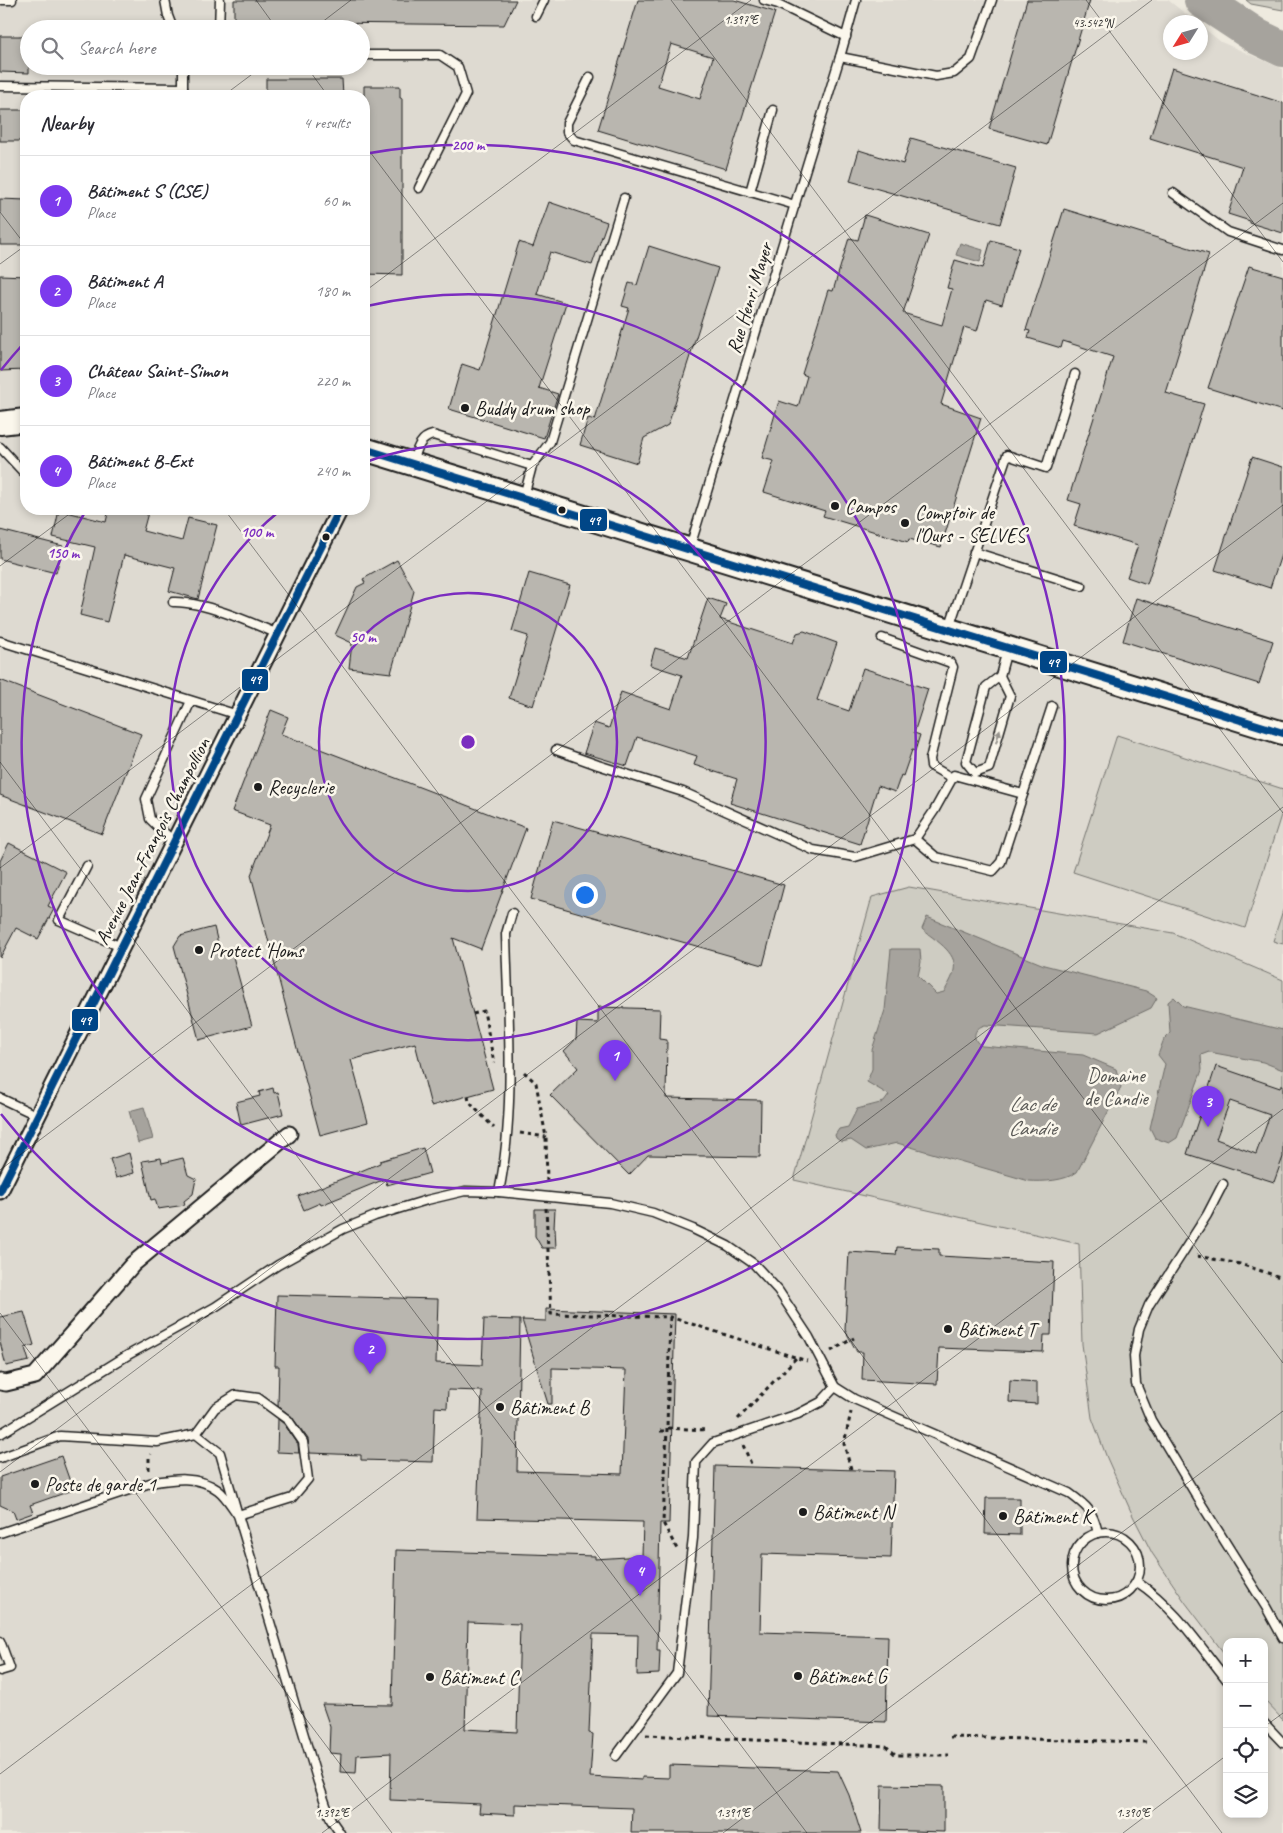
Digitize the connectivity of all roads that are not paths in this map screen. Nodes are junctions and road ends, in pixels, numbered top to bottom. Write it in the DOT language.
graph roads {
  1 [pos="0,0"];
  2 [pos="12,0"];
  3 [pos="165,0"];
  4 [pos="220,0"];
  5 [pos="544,0"];
  6 [pos="764,0"];
  7 [pos="856,0"];
  8 [pos="992,0"];
  9 [pos="536,16"];
  10 [pos="170,20"];
  11 [pos="219,20"];
  12 [pos="846,37"];
  13 [pos="370,55"];
  14 [pos="840,57"];
  15 [pos="183,75"];
  16 [pos="590,77"];
  17 [pos="0,86"];
  18 [pos="122,90"];
  19 [pos="183,90"];
  20 [pos="774,110"];
  21 [pos="419,188"];
  22 [pos="750,192"];
  23 [pos="1173,192"];
  24 [pos="624,198"];
  25 [pos="795,205"];
  26 [pos="1283,250"];
  27 [pos="1074,374"];
  28 [pos="20,421"];
  29 [pos="0,423"];
  30 [pos="0,447"];
  31 [pos="370,451"];
  32 [pos="412,464"];
  33 [pos="532,466"];
  34 [pos="20,469"];
  35 [pos="524,498"];
  36 [pos="337,515"];
  37 [pos="690,549"];
  38 [pos="974,552"];
  39 [pos="1082,586"];
  40 [pos="173,602"];
  41 [pos="948,630"];
  42 [pos="278,634"];
  43 [pos="882,638"];
  44 [pos="0,641"];
  45 [pos="1007,648"];
  46 [pos="1000,676"];
  47 [pos="191,701"];
  48 [pos="1052,706"];
  49 [pos="238,715"];
  50 [pos="1283,733"];
  51 [pos="556,750"];
  52 [pos="974,777"];
  53 [pos="952,778"];
  54 [pos="1023,794"];
  55 [pos="914,839"];
  56 [pos="174,842"];
  57 [pos="88,866"];
  58 [pos="512,914"];
  59 [pos="121,947"];
  60 [pos="0,1098"];
  61 [pos="38,1116"];
  62 [pos="289,1134"];
  63 [pos="1224,1184"];
  64 [pos="0,1191"];
  65 [pos="499,1192"];
  66 [pos="0,1382"];
  67 [pos="835,1387"];
  68 [pos="0,1434"];
  69 [pos="196,1434"];
  70 [pos="0,1458"];
  71 [pos="238,1515"];
  72 [pos="0,1533"];
  73 [pos="1098,1533"];
  74 [pos="1137,1582"];
  75 [pos="1283,1638"];
  76 [pos="0,1641"];
  77 [pos="0,1671"];
  78 [pos="1223,1675"];
  79 [pos="1268,1726"];
  80 [pos="1283,1743"];
  81 [pos="616,1756"];
  82 [pos="340,1833"];
  1 -- 2 [label="lane"];
  3 -- 10 [label="lane"];
  4 -- 11 [label="lane"];
  5 -- 9 [label="lane"];
  6 -- 12 [label="lane"];
  7 -- 12 [label="lane, Rue Henri Mayer"];
  8 -- 14 [label="lane"];
  12 -- 14 [label="lane, Rue Henri Mayer"];
  13 -- 21 [label="lane"];
  14 -- 25 [label="lane, Rue Henri Mayer"];
  15 -- 19 [label="lane"];
  16 -- 22 [label="lane"];
  17 -- 18 [label="lane"];
  20 -- 22 [label="lane"];
  22 -- 25 [label="lane"];
  23 -- 26 [label="lane"];
  24 -- 33 [label="lane"];
  25 -- 37 [label="lane, Rue Henri Mayer"];
  27 -- 38 [label="lane"];
  28 -- 29 [label="street"];
  30 -- 34 [label="lane"];
  31 -- 32 [label="street"];
  32 -- 33 [label="lane"];
  32 -- 35 [label="street"];
  33 -- 35 [label="lane"];
  35 -- 37 [label="street"];
  36 -- 42 [label="street, Avenue Jean-François Champollion"];
  37 -- 41 [label="street"];
  38 -- 39 [label="lane"];
  38 -- 41 [label="lane"];
  40 -- 42 [label="lane"];
  41 -- 45 [label="street"];
  42 -- 49 [label="street, Avenue Jean-François Champollion"];
  43 -- 53 [label="lane"];
  44 -- 47 [label="lane"];
  45 -- 46 [label="lane"];
  45 -- 50 [label="street"];
  46 -- 52 [label="lane"];
  52 -- 46 [label="lane, one-way"];
  47 -- 49 [label="lane"];
  47 -- 56 [label="lane"];
  48 -- 54 [label="lane"];
  49 -- 56 [label="street, Avenue Jean-François Champollion"];
  51 -- 55 [label="lane"];
  52 -- 53 [label="lane"];
  52 -- 54 [label="lane"];
  53 -- 55 [label="lane"];
  54 -- 55 [label="lane"];
  56 -- 59 [label="street, Avenue Jean-François Champollion"];
  57 -- 59 [label="lane"];
  58 -- 65 [label="lane"];
  59 -- 61 [label="street, Avenue Jean-François Champollion"];
  60 -- 61 [label="lane"];
  61 -- 64 [label="street, Avenue Jean-François Champollion"];
  62 -- 66 [label="street"];
  63 -- 75 [label="lane"];
  65 -- 67 [label="lane"];
  65 -- 68 [label="lane"];
  67 -- 73 [label="lane"];
  67 -- 81 [label="lane"];
  69 -- 70 [label="lane"];
  69 -- 71 [label="lane"];
  69 -- 71 [label="lane"];
  71 -- 72 [label="lane"];
  71 -- 82 [label="lane"];
  73 -- 74 [label="lane"];
  73 -- 74 [label="lane"];
  74 -- 78 [label="lane"];
  76 -- 77 [label="lane"];
  79 -- 80 [label="lane"];
}
